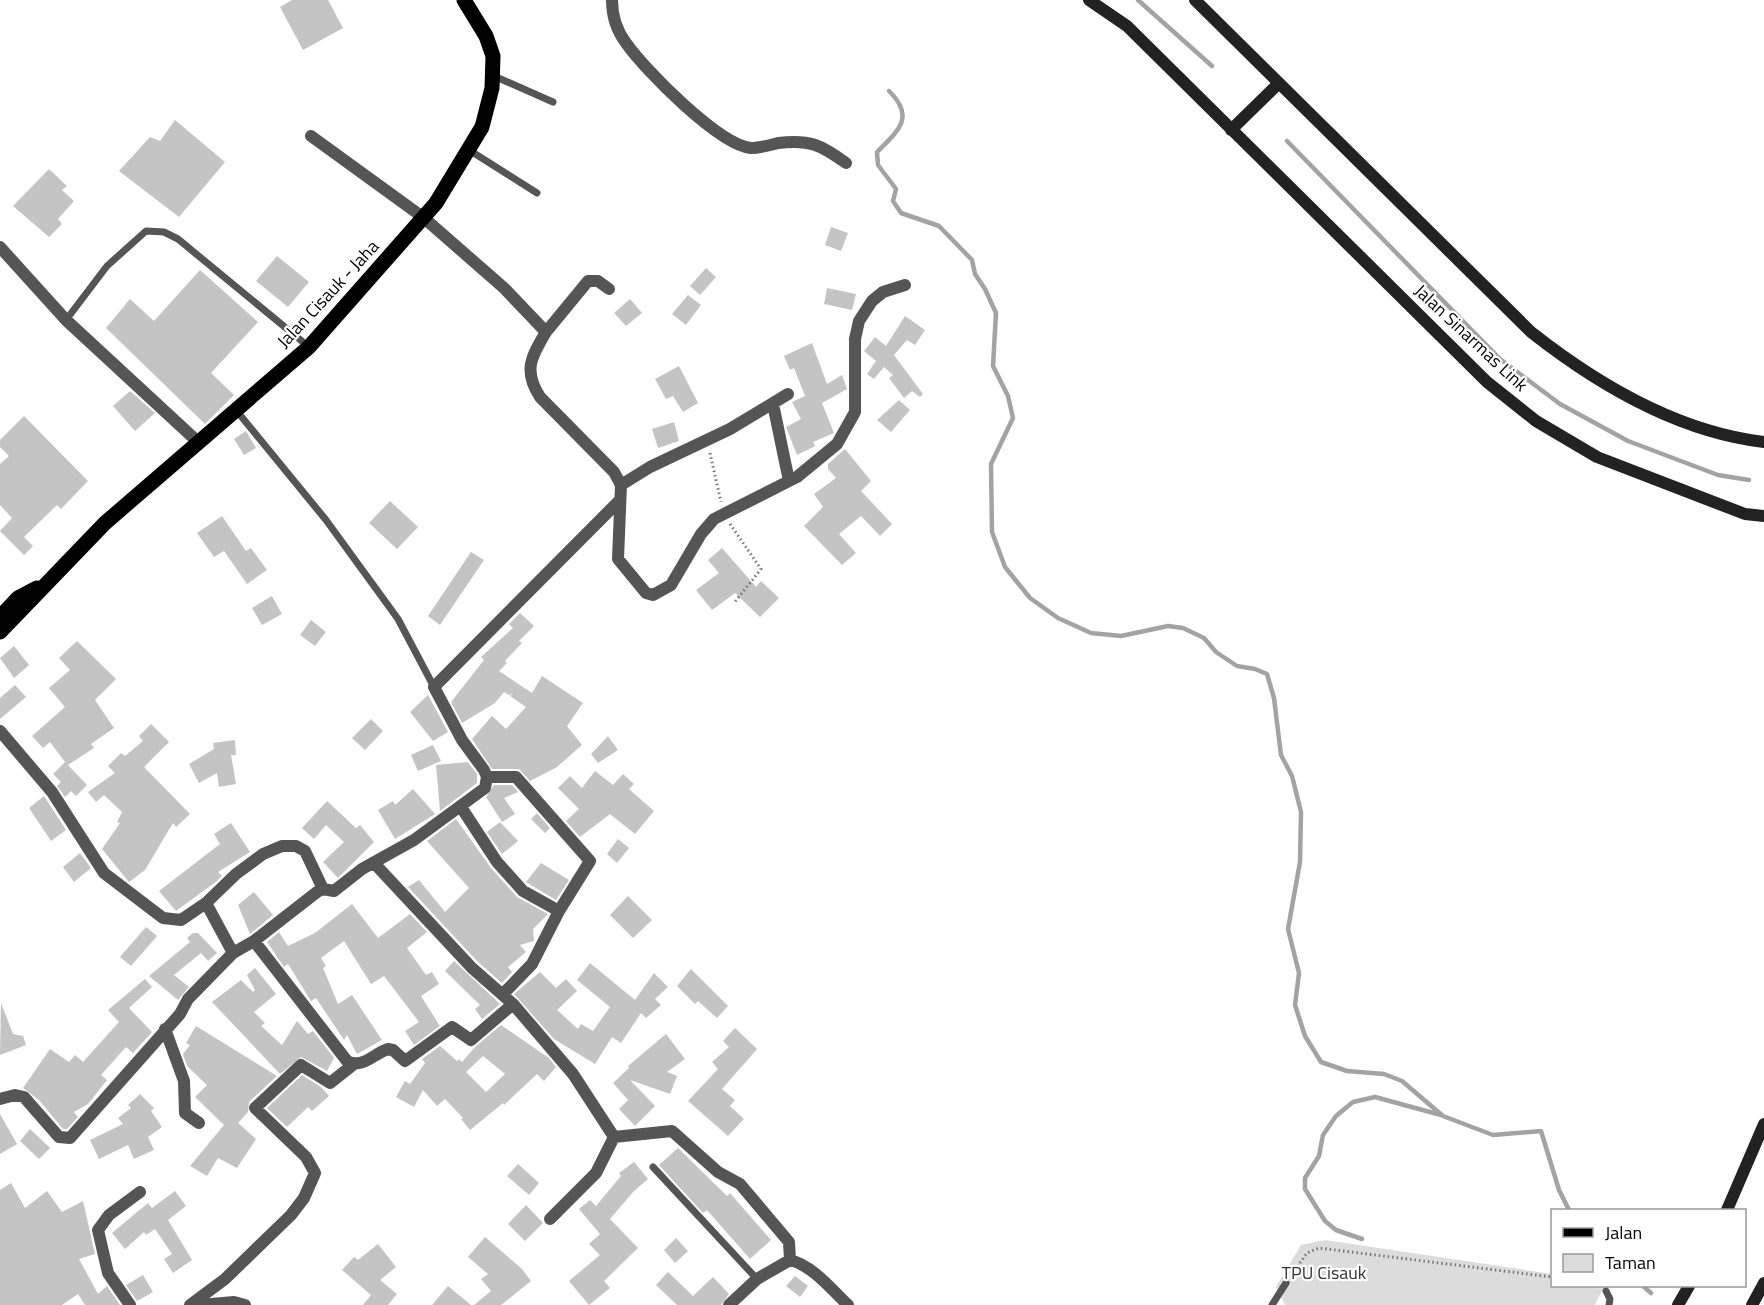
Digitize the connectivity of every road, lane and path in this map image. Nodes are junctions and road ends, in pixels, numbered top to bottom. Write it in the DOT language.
graph roads {
  1 [pos="464,0"];
  2 [pos="612,0"];
  3 [pos="1089,0"];
  4 [pos="1195,0"];
  5 [pos="494,76"];
  6 [pos="1279,83"];
  7 [pos="553,102"];
  8 [pos="1232,130"];
  9 [pos="311,136"];
  10 [pos="468,150"];
  11 [pos="846,163"];
  12 [pos="537,193"];
  13 [pos="424,218"];
  14 [pos="0,247"];
  15 [pos="905,285"];
  16 [pos="609,289"];
  17 [pos="66,320"];
  18 [pos="546,332"];
  19 [pos="309,347"];
  20 [pos="789,394"];
  21 [pos="773,404"];
  22 [pos="236,410"];
  23 [pos="198,442"];
  24 [pos="1764,442"];
  25 [pos="789,481"];
  26 [pos="621,484"];
  27 [pos="619,501"];
  28 [pos="1764,516"];
  29 [pos="48,582"];
  30 [pos="0,617"];
  31 [pos="0,632"];
  32 [pos="434,687"];
  33 [pos="0,731"];
  34 [pos="487,777"];
  35 [pos="461,807"];
  36 [pos="374,863"];
  37 [pos="323,889"];
  38 [pos="206,903"];
  39 [pos="559,911"];
  40 [pos="254,941"];
  41 [pos="232,953"];
  42 [pos="504,993"];
  43 [pos="513,1004"];
  44 [pos="165,1029"];
  45 [pos="354,1064"];
  46 [pos="0,1099"];
  47 [pos="199,1123"];
  48 [pos="1764,1124"];
  49 [pos="614,1137"];
  50 [pos="653,1167"];
  51 [pos="140,1192"];
  52 [pos="1727,1209"];
  53 [pos="550,1219"];
  54 [pos="790,1260"];
  55 [pos="1551,1277"];
  56 [pos="757,1279"];
  57 [pos="1764,1282"];
  58 [pos="1286,1283"];
  59 [pos="1688,1287"];
  60 [pos="1606,1291"];
  61 [pos="130,1305"];
  62 [pos="190,1305"];
  63 [pos="200,1305"];
  64 [pos="244,1305"];
  65 [pos="729,1305"];
  66 [pos="848,1305"];
  67 [pos="1272,1305"];
  68 [pos="1609,1305"];
  69 [pos="1678,1305"];
  70 [pos="1752,1305"];
  1 -- 5 [label="main road, Jalan Cisauk - Jaha"];
  2 -- 11 [label="street"];
  3 -- 8 [label="street, Jalan Sinarmas Link"];
  4 -- 6 [label="street"];
  5 -- 7 [label="lane"];
  5 -- 10 [label="main road, Jalan Cisauk - Jaha"];
  6 -- 8 [label="street"];
  6 -- 24 [label="street"];
  8 -- 28 [label="street, Jalan Sinarmas Link"];
  9 -- 13 [label="street"];
  10 -- 12 [label="lane"];
  10 -- 13 [label="main road, Jalan Cisauk - Jaha"];
  13 -- 18 [label="street"];
  13 -- 19 [label="main road, Jalan Cisauk - Jaha"];
  14 -- 17 [label="street"];
  15 -- 25 [label="street"];
  16 -- 18 [label="street"];
  17 -- 19 [label="lane"];
  17 -- 23 [label="street"];
  18 -- 26 [label="street"];
  19 -- 22 [label="main road, Jalan Cisauk - Jaha"];
  20 -- 21 [label="street"];
  21 -- 25 [label="street"];
  21 -- 26 [label="street"];
  22 -- 23 [label="main road, Jalan Cisauk - Jaha"];
  22 -- 32 [label="lane"];
  23 -- 29 [label="main road, Jalan Cisauk - Jaha"];
  25 -- 27 [label="street"];
  26 -- 27 [label="street"];
  27 -- 32 [label="street"];
  29 -- 30 [label="main road"];
  29 -- 31 [label="main road, Jalan Cisauk - Jaha"];
  32 -- 34 [label="street"];
  33 -- 38 [label="street"];
  34 -- 35 [label="street"];
  34 -- 39 [label="street"];
  35 -- 36 [label="street"];
  35 -- 39 [label="street"];
  36 -- 37 [label="street"];
  36 -- 42 [label="street"];
  37 -- 38 [label="street"];
  37 -- 40 [label="street"];
  38 -- 41 [label="street"];
  39 -- 42 [label="street"];
  40 -- 41 [label="street"];
  40 -- 45 [label="street"];
  41 -- 44 [label="street"];
  42 -- 43 [label="street"];
  43 -- 45 [label="street"];
  43 -- 49 [label="street"];
  44 -- 46 [label="street"];
  44 -- 47 [label="street"];
  45 -- 62 [label="street"];
  48 -- 52 [label="street"];
  49 -- 53 [label="street"];
  49 -- 54 [label="street"];
  50 -- 56 [label="lane"];
  51 -- 61 [label="street"];
  54 -- 56 [label="street"];
  54 -- 66 [label="street"];
  55 -- 58 [label="path"];
  56 -- 65 [label="street"];
  57 -- 70 [label="street"];
  58 -- 67 [label="lane"];
  59 -- 69 [label="street"];
  60 -- 68 [label="lane"];
  63 -- 64 [label="street"];
}
